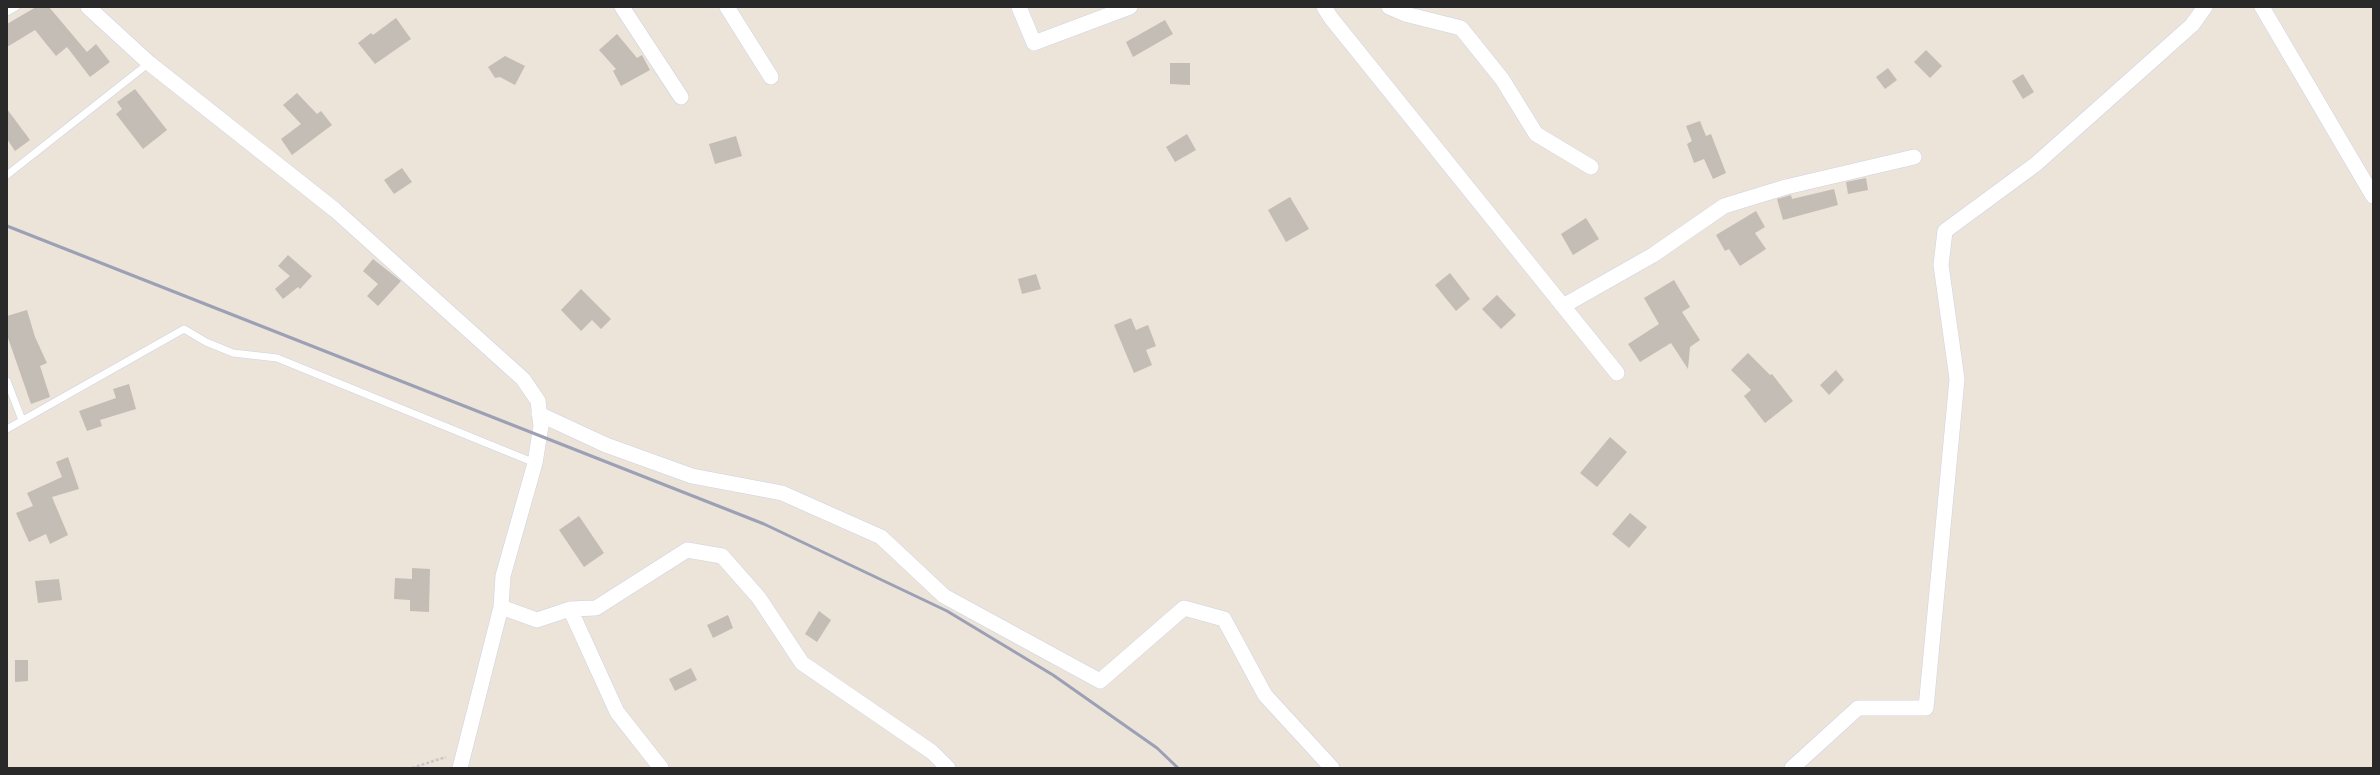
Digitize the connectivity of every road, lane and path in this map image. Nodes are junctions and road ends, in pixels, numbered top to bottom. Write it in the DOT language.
graph roads {
  1 [pos="16,7"];
  2 [pos="88,7"];
  3 [pos="622,7"];
  4 [pos="727,7"];
  5 [pos="1019,7"];
  6 [pos="1130,7"];
  7 [pos="1324,7"];
  8 [pos="1389,7"];
  9 [pos="2205,7"];
  10 [pos="2262,7"];
  11 [pos="7,12"];
  12 [pos="149,63"];
  13 [pos="771,77"];
  14 [pos="681,97"];
  15 [pos="1914,158"];
  16 [pos="1591,167"];
  17 [pos="7,175"];
  18 [pos="2373,196"];
  19 [pos="1563,306"];
  20 [pos="1617,373"];
  21 [pos="7,381"];
  22 [pos="539,414"];
  23 [pos="22,420"];
  24 [pos="7,429"];
  25 [pos="535,463"];
  26 [pos="501,607"];
  27 [pos="570,609"];
  28 [pos="464,751"];
  29 [pos="412,768"];
  30 [pos="460,768"];
  31 [pos="661,768"];
  32 [pos="948,768"];
  33 [pos="1332,768"];
  34 [pos="1792,768"];
  1 -- 11 [label="lane"];
  2 -- 12 [label="street"];
  3 -- 14 [label="street"];
  4 -- 13 [label="street"];
  5 -- 6 [label="street"];
  7 -- 19 [label="street"];
  8 -- 16 [label="street"];
  9 -- 34 [label="street"];
  10 -- 18 [label="street"];
  12 -- 17 [label="lane"];
  12 -- 22 [label="street"];
  15 -- 19 [label="street"];
  19 -- 20 [label="street"];
  21 -- 23 [label="lane"];
  22 -- 25 [label="street"];
  22 -- 33 [label="street"];
  23 -- 24 [label="lane"];
  23 -- 25 [label="lane"];
  25 -- 26 [label="street"];
  26 -- 27 [label="street"];
  26 -- 28 [label="street"];
  27 -- 31 [label="street"];
  27 -- 32 [label="street"];
  28 -- 29 [label="path"];
  28 -- 30 [label="street"];
}
